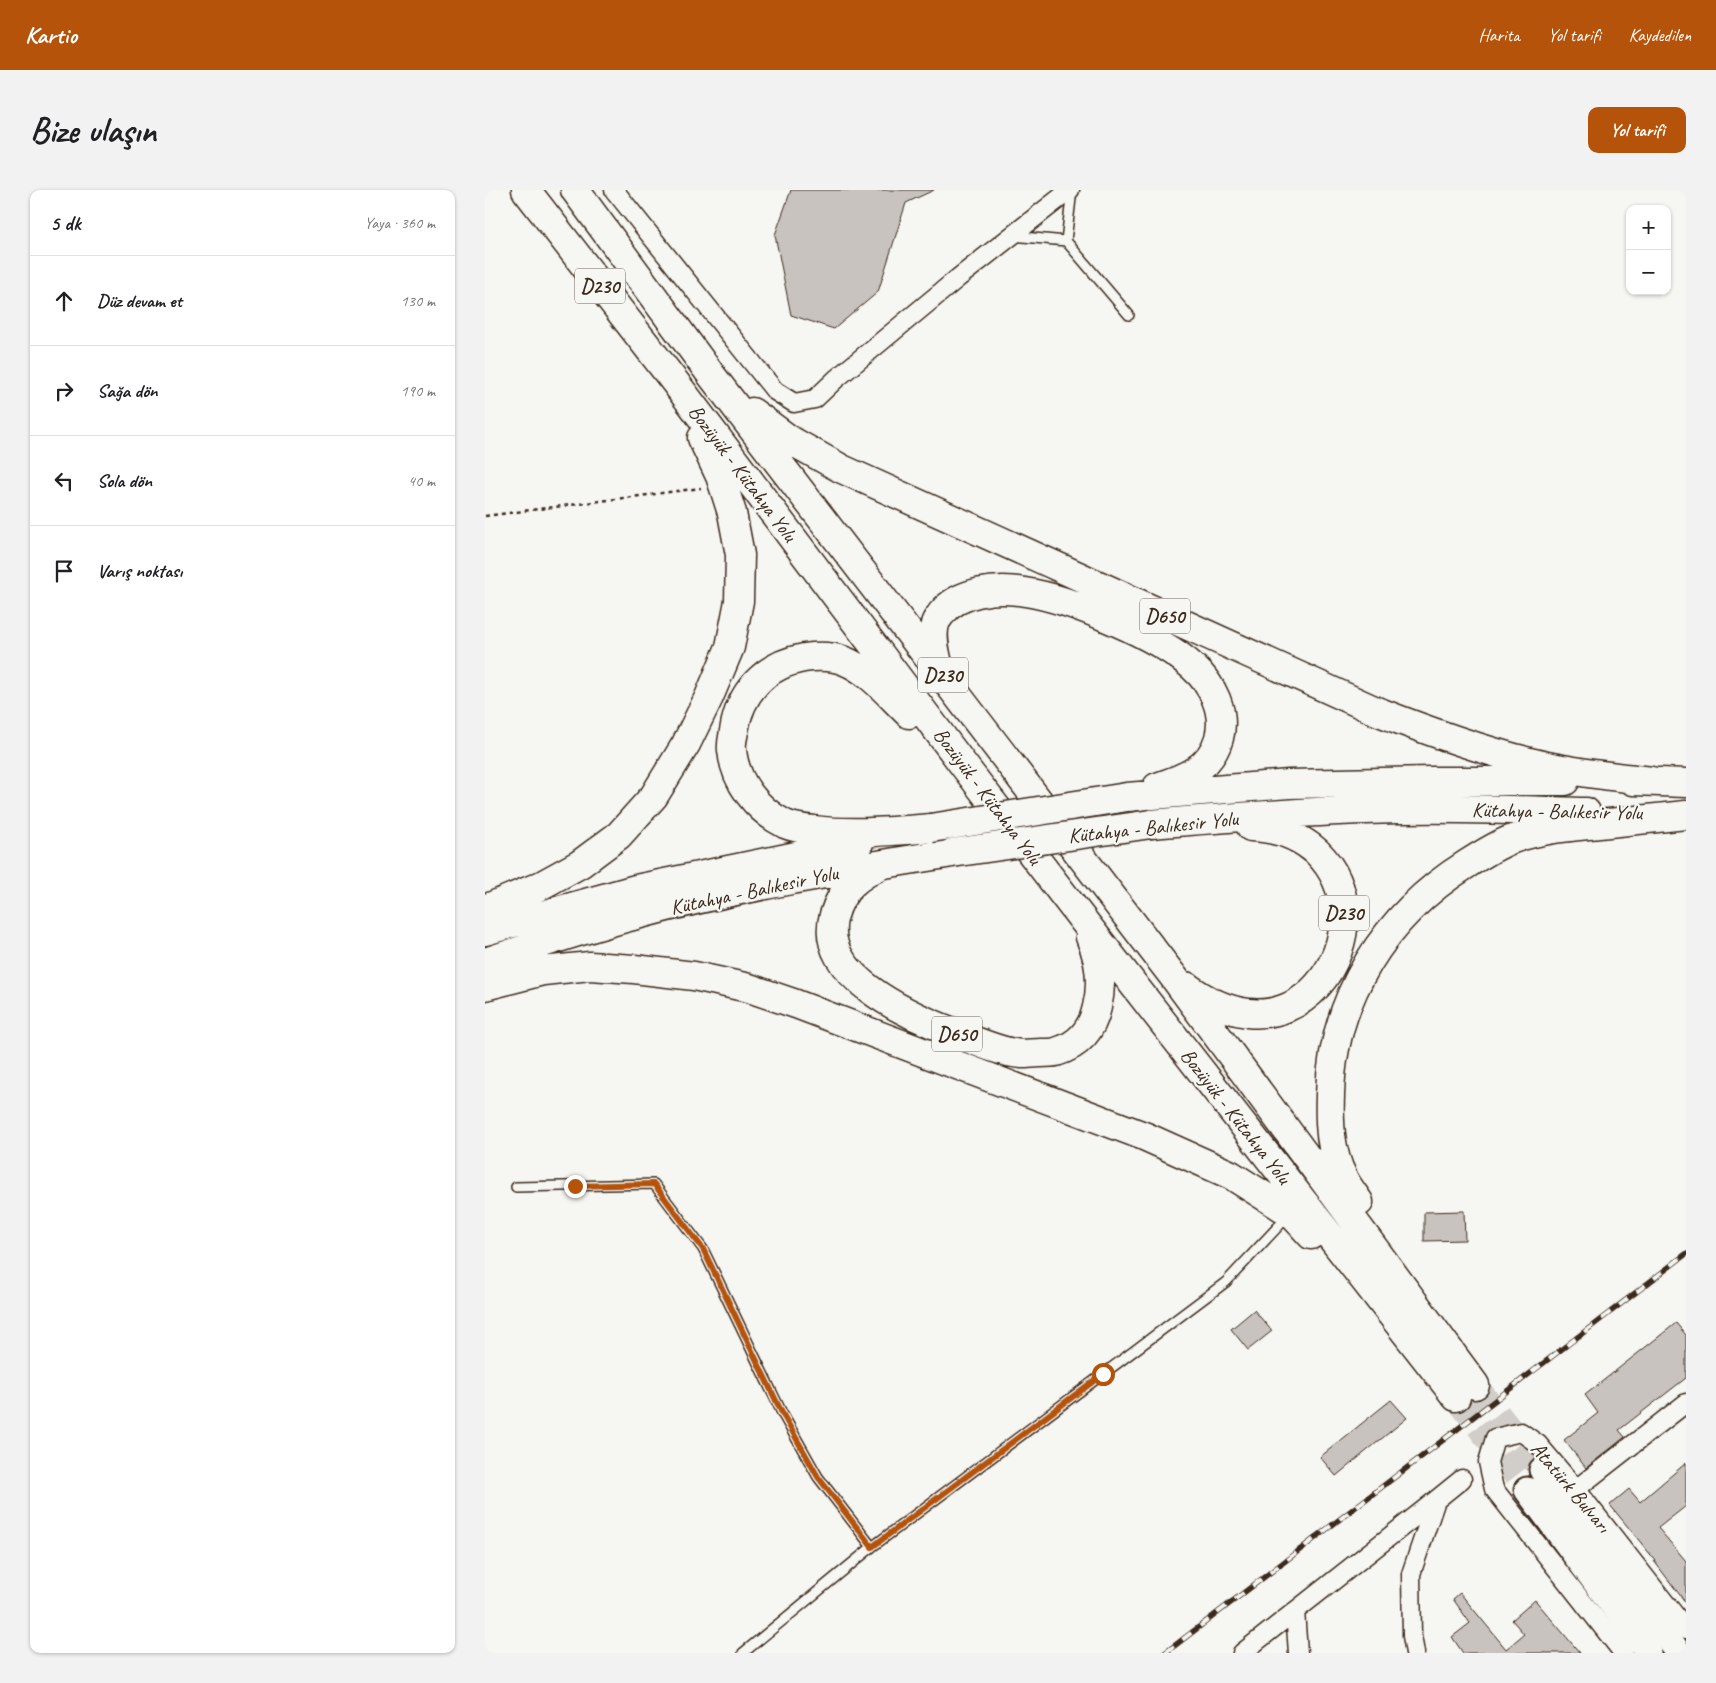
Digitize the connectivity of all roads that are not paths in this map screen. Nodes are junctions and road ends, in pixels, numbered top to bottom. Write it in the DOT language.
graph roads {
  1 [pos="526,190"];
  2 [pos="575,190"];
  3 [pos="614,190"];
  4 [pos="1071,190"];
  5 [pos="1012,236"];
  6 [pos="1066,241"];
  7 [pos="1129,315"];
  8 [pos="712,376"];
  9 [pos="675,382"];
  10 [pos="939,670"];
  11 [pos="965,766"];
  12 [pos="1651,781"];
  13 [pos="1686,783"];
  14 [pos="1127,797"];
  15 [pos="1686,814"];
  16 [pos="1151,824"];
  17 [pos="931,828"];
  18 [pos="881,864"];
  19 [pos="485,909"];
  20 [pos="1083,920"];
  21 [pos="485,932"];
  22 [pos="485,962"];
  23 [pos="1173,976"];
  24 [pos="485,986"];
  25 [pos="515,1187"];
  26 [pos="1291,1213"];
  27 [pos="1466,1391"];
  28 [pos="1686,1403"];
  29 [pos="1542,1470"];
  30 [pos="1462,1479"];
  31 [pos="1527,1490"];
  32 [pos="1576,1490"];
  33 [pos="1436,1500"];
  34 [pos="872,1547"];
  35 [pos="1680,1610"];
  36 [pos="1295,1611"];
  37 [pos="1686,1629"];
  38 [pos="743,1653"];
  39 [pos="1242,1653"];
  40 [pos="1298,1653"];
  41 [pos="1415,1653"];
  42 [pos="1623,1653"];
  43 [pos="1648,1653"];
  44 [pos="1679,1653"];
  1 -- 9 [label="highway, Bozüyük - Kütahya Yolu / D230"];
  2 -- 8 [label="highway, Bozüyük - Kütahya Yolu / D230"];
  3 -- 5 [label="street"];
  4 -- 5 [label="street"];
  4 -- 6 [label="lane"];
  5 -- 6 [label="lane"];
  6 -- 7 [label="lane"];
  8 -- 10 [label="highway, Bozüyük - Kütahya Yolu / D230"];
  8 -- 12 [label="highway, D650"];
  9 -- 11 [label="highway, Bozüyük - Kütahya Yolu / D230"];
  9 -- 19 [label="highway, D230"];
  10 -- 14 [label="highway"];
  10 -- 23 [label="highway, Bozüyük - Kütahya Yolu / D230"];
  11 -- 17 [label="highway"];
  11 -- 20 [label="highway, Bozüyük - Kütahya Yolu / D230"];
  12 -- 13 [label="highway, Kütahya - Balıkesir Yolu / D650"];
  12 -- 14 [label="highway, Kütahya - Balıkesir Yolu"];
  14 -- 17 [label="highway, Kütahya - Balıkesir Yolu, bridge"];
  15 -- 16 [label="highway, Kütahya - Balıkesir Yolu"];
  15 -- 27 [label="highway"];
  16 -- 18 [label="highway, Kütahya - Balıkesir Yolu / D230, bridge"];
  16 -- 23 [label="highway, D230"];
  17 -- 21 [label="highway, Kütahya - Balıkesir Yolu"];
  18 -- 20 [label="highway, D650"];
  18 -- 22 [label="highway, Kütahya - Balıkesir Yolu / D230"];
  20 -- 27 [label="highway, Bozüyük - Kütahya Yolu"];
  23 -- 27 [label="highway, Bozüyük - Kütahya Yolu"];
  24 -- 26 [label="highway"];
  25 -- 34 [label="lane"];
  26 -- 27 [label="highway"];
  26 -- 34 [label="lane"];
  28 -- 32 [label="street"];
  29 -- 44 [label="main road, Atatürk Bulvarı"];
  30 -- 33 [label="street"];
  31 -- 43 [label="main road, Atatürk Bulvarı"];
  32 -- 35 [label="street, Atatürk Bulvarı"];
  32 -- 42 [label="street, Atatürk Bulvarı"];
  33 -- 36 [label="street"];
  33 -- 41 [label="street"];
  34 -- 38 [label="lane"];
  35 -- 37 [label="street, Atatürk Bulvarı"];
  36 -- 39 [label="street"];
  36 -- 40 [label="street"];
}
